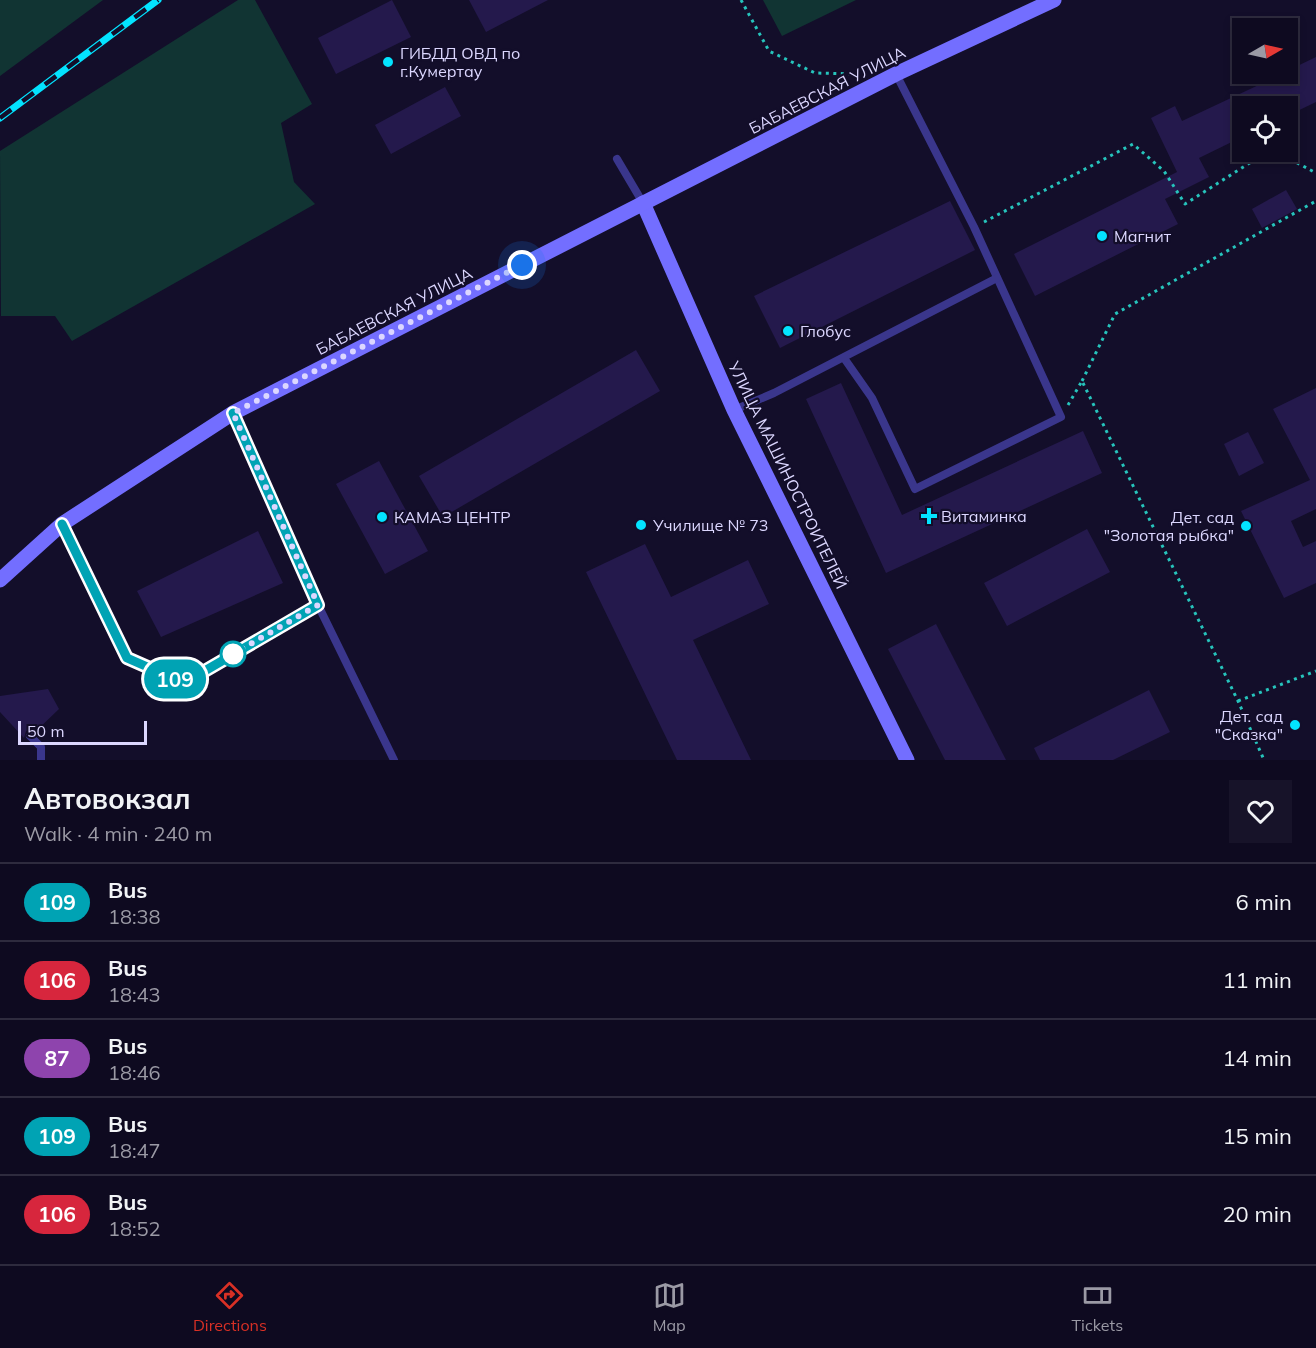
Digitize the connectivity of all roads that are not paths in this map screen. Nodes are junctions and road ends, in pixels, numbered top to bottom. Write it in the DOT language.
graph roads {
  1 [pos="1054,0"];
  2 [pos="896,74"];
  3 [pos="617,159"];
  4 [pos="643,204"];
  5 [pos="997,278"];
  6 [pos="844,358"];
  7 [pos="734,410"];
  8 [pos="233,413"];
  9 [pos="62,524"];
  10 [pos="0,580"];
  11 [pos="318,605"];
  12 [pos="30,736"];
  13 [pos="41,760"];
  14 [pos="394,760"];
  15 [pos="907,760"];
  1 -- 2 [label="main road, БАБАЕВСКАЯ УЛИЦА"];
  2 -- 4 [label="main road, БАБАЕВСКАЯ УЛИЦА"];
  2 -- 5 [label="lane"];
  3 -- 4 [label="lane"];
  4 -- 7 [label="main road, УЛИЦА МАШИНОСТРОИТЕЛЕЙ"];
  4 -- 8 [label="main road, БАБАЕВСКАЯ УЛИЦА"];
  5 -- 6 [label="lane"];
  5 -- 6 [label="lane"];
  6 -- 7 [label="lane"];
  7 -- 15 [label="main road, УЛИЦА МАШИНОСТРОИТЕЛЕЙ"];
  8 -- 9 [label="main road, БАБАЕВСКАЯ УЛИЦА"];
  8 -- 11 [label="lane"];
  9 -- 10 [label="main road, БАБАЕВСКАЯ УЛИЦА"];
  9 -- 11 [label="lane"];
  11 -- 14 [label="lane"];
  12 -- 13 [label="lane"];
}
